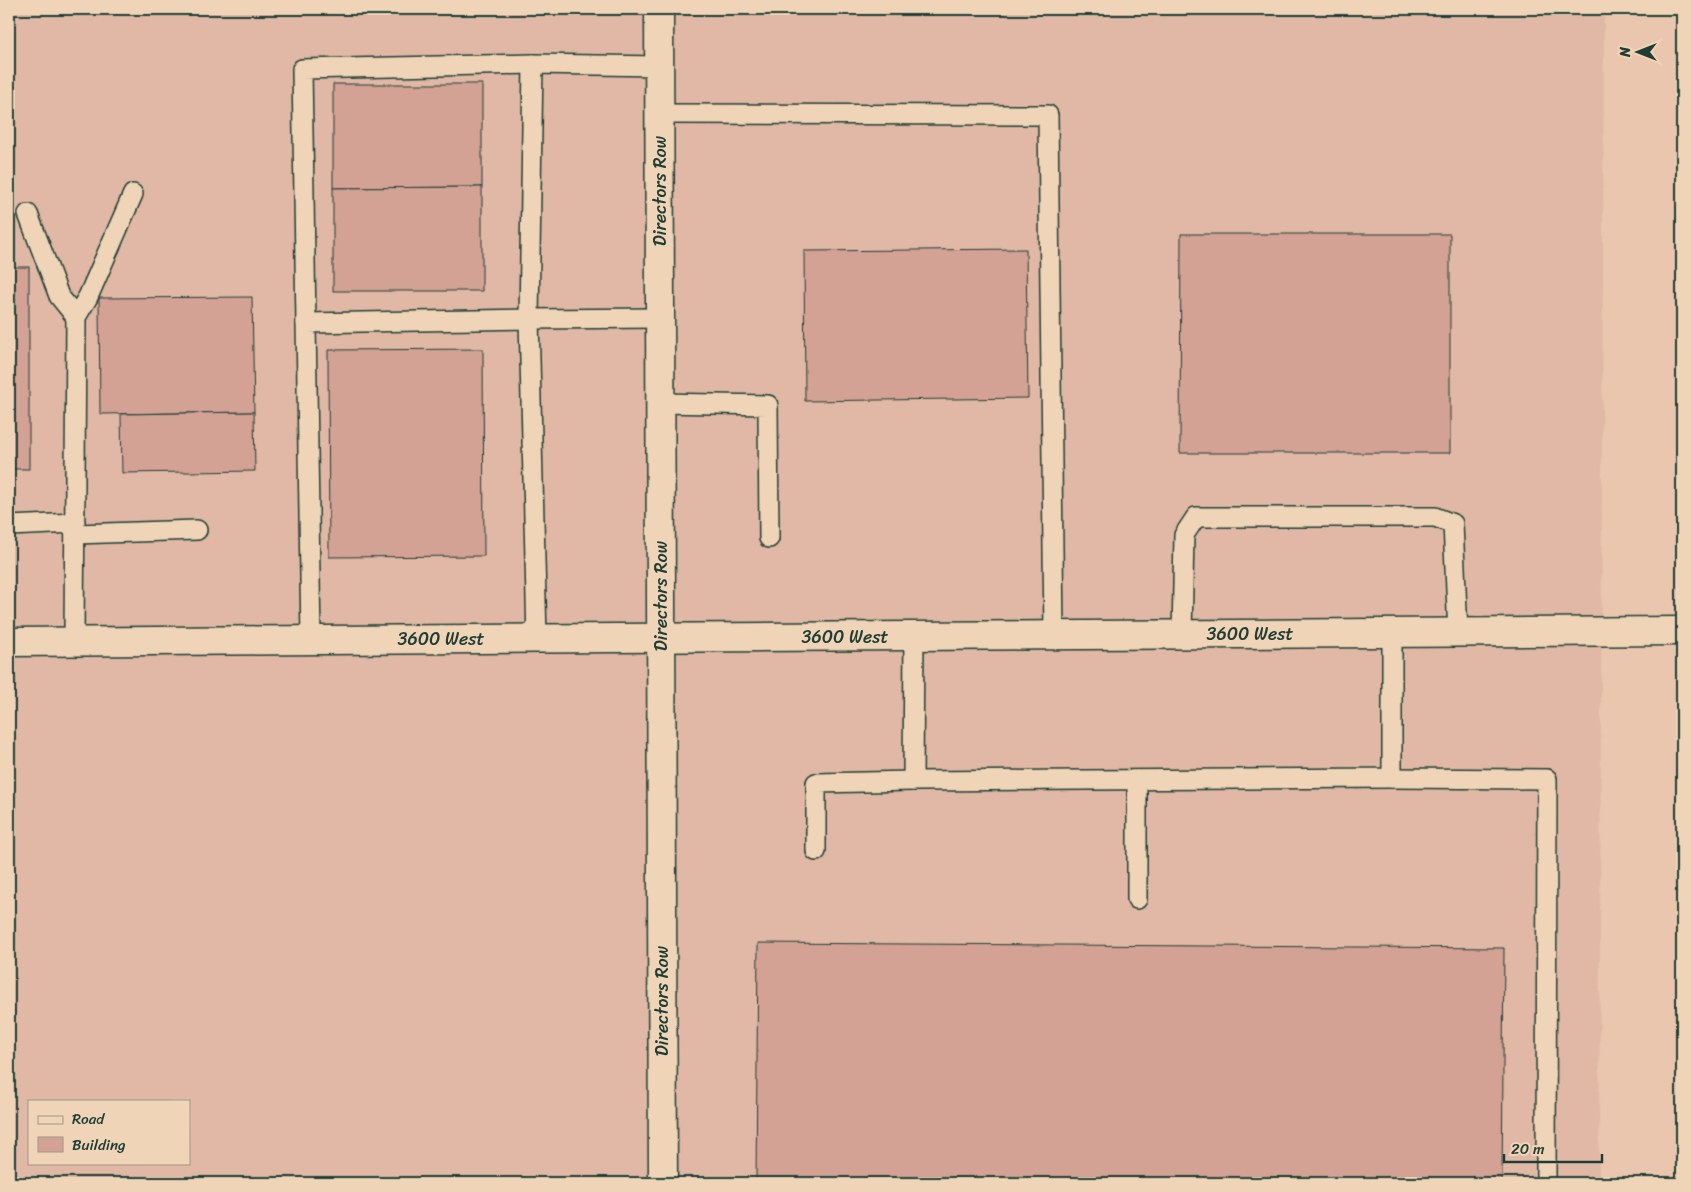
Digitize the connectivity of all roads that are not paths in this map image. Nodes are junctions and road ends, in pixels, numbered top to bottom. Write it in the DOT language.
graph roads {
  1 [pos="659,9"];
  2 [pos="533,64"];
  3 [pos="659,66"];
  4 [pos="660,114"];
  5 [pos="134,194"];
  6 [pos="28,214"];
  7 [pos="76,317"];
  8 [pos="529,318"];
  9 [pos="660,318"];
  10 [pos="306,324"];
  11 [pos="660,403"];
  12 [pos="9,526"];
  13 [pos="75,529"];
  14 [pos="197,530"];
  15 [pos="769,538"];
  16 [pos="1682,631"];
  17 [pos="1458,632"];
  18 [pos="1392,633"];
  19 [pos="1054,635"];
  20 [pos="1182,635"];
  21 [pos="914,636"];
  22 [pos="661,638"];
  23 [pos="537,639"];
  24 [pos="311,640"];
  25 [pos="9,642"];
  26 [pos="74,642"];
  27 [pos="1392,778"];
  28 [pos="1137,780"];
  29 [pos="913,781"];
  30 [pos="816,851"];
  31 [pos="1137,899"];
  32 [pos="663,1183"];
  33 [pos="1546,1183"];
  1 -- 3 [label="street, Directors Row"];
  2 -- 3 [label="lane"];
  2 -- 8 [label="lane"];
  2 -- 10 [label="lane"];
  3 -- 4 [label="street, Directors Row"];
  4 -- 9 [label="street, Directors Row"];
  4 -- 19 [label="lane"];
  5 -- 7 [label="lane"];
  6 -- 7 [label="lane"];
  7 -- 13 [label="lane"];
  8 -- 9 [label="lane"];
  8 -- 10 [label="lane"];
  8 -- 23 [label="lane"];
  9 -- 11 [label="street, Directors Row"];
  10 -- 24 [label="lane"];
  11 -- 15 [label="lane"];
  11 -- 22 [label="street, Directors Row"];
  12 -- 13 [label="lane"];
  13 -- 14 [label="lane"];
  13 -- 26 [label="lane"];
  16 -- 17 [label="street, 3600 West"];
  17 -- 18 [label="street, 3600 West"];
  17 -- 20 [label="lane"];
  18 -- 20 [label="street, 3600 West"];
  18 -- 27 [label="lane"];
  19 -- 20 [label="street, 3600 West"];
  19 -- 21 [label="street, 3600 West"];
  21 -- 22 [label="street, 3600 West"];
  21 -- 29 [label="lane"];
  22 -- 23 [label="street, 3600 West"];
  22 -- 32 [label="street, Directors Row"];
  23 -- 24 [label="street, 3600 West"];
  24 -- 26 [label="street, 3600 West"];
  25 -- 26 [label="street, 3600 West"];
  27 -- 28 [label="lane"];
  27 -- 33 [label="lane"];
  28 -- 29 [label="lane"];
  28 -- 31 [label="lane"];
  29 -- 30 [label="lane"];
}
